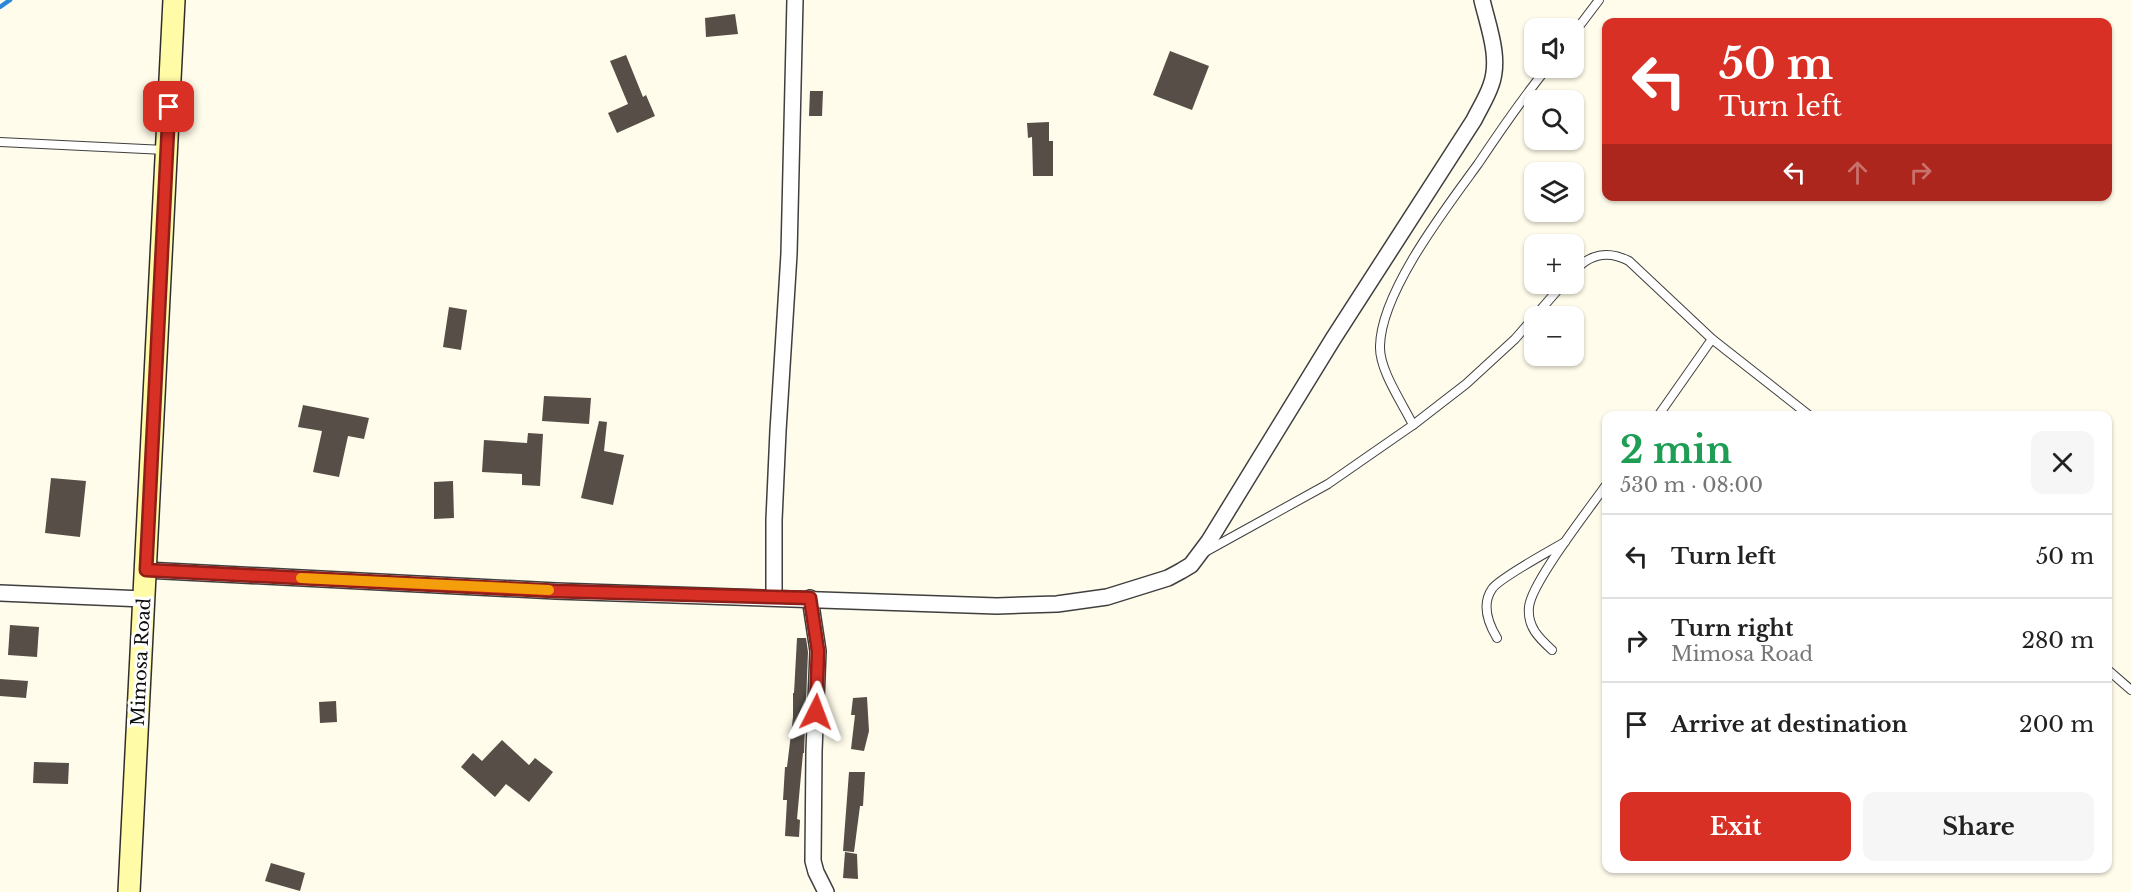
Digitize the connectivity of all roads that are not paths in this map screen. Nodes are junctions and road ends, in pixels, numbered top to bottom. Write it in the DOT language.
graph roads {
  1 [pos="174,0"];
  2 [pos="795,0"];
  3 [pos="1482,0"];
  4 [pos="1599,0"];
  5 [pos="1584,20"];
  6 [pos="1540,78"];
  7 [pos="0,142"];
  8 [pos="167,150"];
  9 [pos="1584,261"];
  10 [pos="1554,294"];
  11 [pos="1712,339"];
  12 [pos="1662,411"];
  13 [pos="1804,411"];
  14 [pos="1413,425"];
  15 [pos="1602,491"];
  16 [pos="1567,541"];
  17 [pos="1198,556"];
  18 [pos="146,570"];
  19 [pos="0,593"];
  20 [pos="774,597"];
  21 [pos="810,598"];
  22 [pos="144,599"];
  23 [pos="1497,638"];
  24 [pos="1552,650"];
  25 [pos="2112,673"];
  26 [pos="2131,690"];
  27 [pos="129,892"];
  28 [pos="826,892"];
  1 -- 8 [label="street, Mimosa Road"];
  2 -- 20 [label="street"];
  3 -- 17 [label="street"];
  4 -- 5 [label="lane"];
  6 -- 14 [label="lane"];
  7 -- 8 [label="lane"];
  8 -- 18 [label="street, Mimosa Road"];
  9 -- 11 [label="lane"];
  10 -- 14 [label="lane"];
  11 -- 12 [label="lane"];
  11 -- 13 [label="lane"];
  14 -- 17 [label="lane"];
  15 -- 16 [label="lane"];
  16 -- 23 [label="lane"];
  16 -- 24 [label="lane"];
  17 -- 21 [label="street"];
  18 -- 20 [label="street"];
  18 -- 22 [label="street, Mimosa Road"];
  19 -- 22 [label="street"];
  20 -- 21 [label="street"];
  21 -- 28 [label="street"];
  22 -- 27 [label="street, Mimosa Road"];
  25 -- 26 [label="lane"];
}
